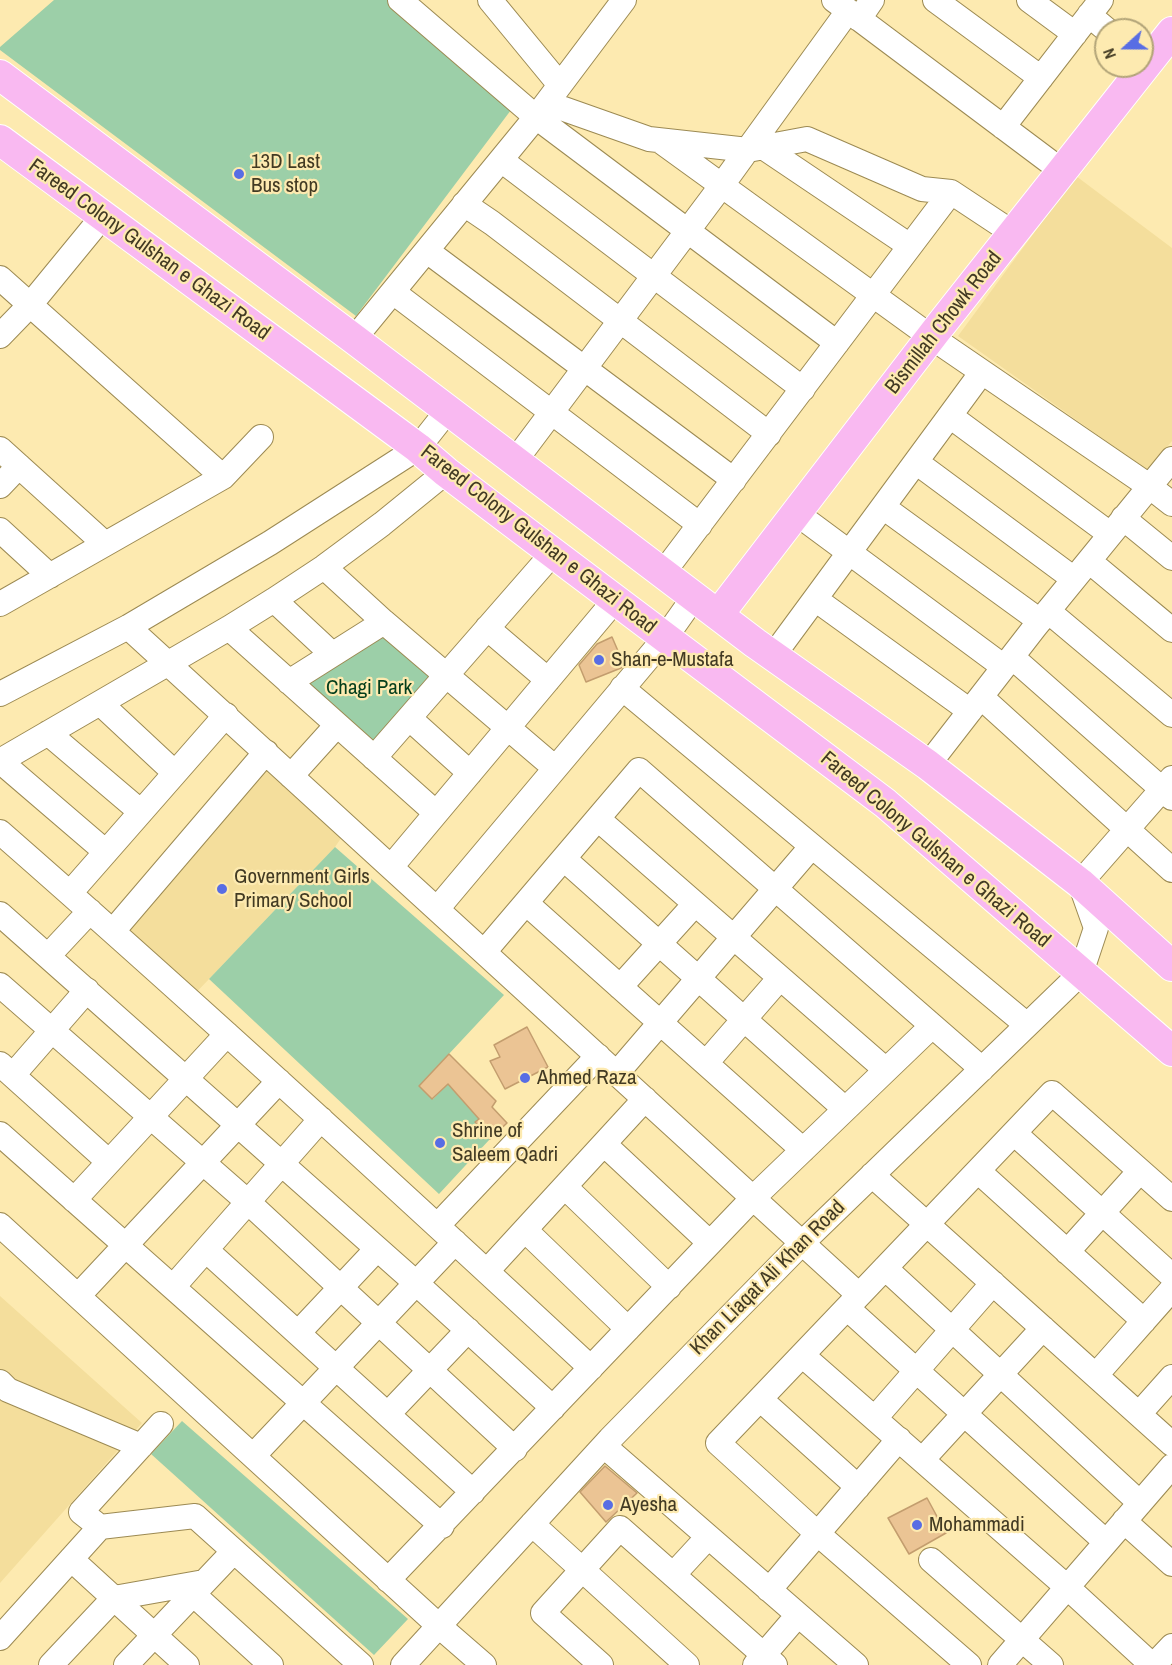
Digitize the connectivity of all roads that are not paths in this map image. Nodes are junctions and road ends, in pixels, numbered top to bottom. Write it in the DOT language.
graph roads {
  1 [pos="400,0"];
  2 [pos="935,0"];
  3 [pos="1029,0"];
  4 [pos="622,1"];
  5 [pos="502,4"];
  6 [pos="853,7"];
  7 [pos="1093,20"];
  8 [pos="1172,32"];
  9 [pos="1154,51"];
  10 [pos="0,75"];
  11 [pos="1041,78"];
  12 [pos="1132,78"];
  13 [pos="548,102"];
  14 [pos="1003,127"];
  15 [pos="0,140"];
  16 [pos="659,140"];
  17 [pos="755,148"];
  18 [pos="501,160"];
  19 [pos="1062,171"];
  20 [pos="722,185"];
  21 [pos="951,192"];
  22 [pos="464,204"];
  23 [pos="103,216"];
  24 [pos="688,231"];
  25 [pos="1013,233"];
  26 [pos="910,246"];
  27 [pos="427,251"];
  28 [pos="654,276"];
  29 [pos="0,278"];
  30 [pos="393,292"];
  31 [pos="873,295"];
  32 [pos="30,305"];
  33 [pos="620,321"];
  34 [pos="0,336"];
  35 [pos="932,337"];
  36 [pos="354,339"];
  37 [pos="837,343"];
  38 [pos="585,368"];
  39 [pos="982,372"];
  40 [pos="803,389"];
  41 [pos="448,410"];
  42 [pos="552,412"];
  43 [pos="950,416"];
  44 [pos="769,434"];
  45 [pos="261,437"];
  46 [pos="418,448"];
  47 [pos="0,449"];
  48 [pos="1172,459"];
  49 [pos="515,461"];
  50 [pos="916,462"];
  51 [pos="19,466"];
  52 [pos="446,472"];
  53 [pos="223,477"];
  54 [pos="734,480"];
  55 [pos="0,486"];
  56 [pos="1149,486"];
  57 [pos="1172,504"];
  58 [pos="883,507"];
  59 [pos="796,513"];
  60 [pos="700,525"];
  61 [pos="1116,526"];
  62 [pos="0,530"];
  63 [pos="105,544"];
  64 [pos="849,552"];
  65 [pos="553,553"];
  66 [pos="1172,558"];
  67 [pos="324,567"];
  68 [pos="1081,570"];
  69 [pos="663,573"];
  70 [pos="50,576"];
  71 [pos="694,597"];
  72 [pos="815,599"];
  73 [pos="274,600"];
  74 [pos="615,600"];
  75 [pos="0,604"];
  76 [pos="718,615"];
  77 [pos="1044,616"];
  78 [pos="384,622"];
  79 [pos="128,627"];
  80 [pos="229,628"];
  81 [pos="487,628"];
  82 [pos="1172,630"];
  83 [pos="665,638"];
  84 [pos="332,654"];
  85 [pos="773,656"];
  86 [pos="1008,662"];
  87 [pos="168,663"];
  88 [pos="446,675"];
  89 [pos="548,680"];
  90 [pos="289,682"];
  91 [pos="622,688"];
  92 [pos="0,694"];
  93 [pos="100,703"];
  94 [pos="976,704"];
  95 [pos="225,715"];
  96 [pos="1172,715"];
  97 [pos="409,718"];
  98 [pos="337,725"];
  99 [pos="508,728"];
  100 [pos="48,733"];
  101 [pos="266,752"];
  102 [pos="374,758"];
  103 [pos="0,761"];
  104 [pos="928,765"];
  105 [pos="555,768"];
  106 [pos="175,773"];
  107 [pos="470,773"];
  108 [pos="291,776"];
  109 [pos="1169,789"];
  110 [pos="141,812"];
  111 [pos="436,813"];
  112 [pos="598,819"];
  113 [pos="1127,829"];
  114 [pos="0,832"];
  115 [pos="812,846"];
  116 [pos="106,852"];
  117 [pos="564,859"];
  118 [pos="391,867"];
  119 [pos="1172,870"];
  120 [pos="1080,883"];
  121 [pos="775,889"];
  122 [pos="70,894"];
  123 [pos="526,903"];
  124 [pos="695,904"];
  125 [pos="437,909"];
  126 [pos="90,911"];
  127 [pos="0,914"];
  128 [pos="113,931"];
  129 [pos="733,937"];
  130 [pos="659,944"];
  131 [pos="484,952"];
  132 [pos="48,956"];
  133 [pos="1172,966"];
  134 [pos="1081,973"];
  135 [pos="698,978"];
  136 [pos="780,978"];
  137 [pos="0,985"];
  138 [pos="620,987"];
  139 [pos="87,990"];
  140 [pos="744,1019"];
  141 [pos="660,1023"];
  142 [pos="1027,1025"];
  143 [pos="932,1026"];
  144 [pos="52,1030"];
  145 [pos="227,1034"];
  146 [pos="1172,1051"];
  147 [pos="598,1056"];
  148 [pos="706,1063"];
  149 [pos="6,1069"];
  150 [pos="982,1069"];
  151 [pos="886,1070"];
  152 [pos="617,1073"];
  153 [pos="185,1078"];
  154 [pos="279,1082"];
  155 [pos="645,1099"];
  156 [pos="845,1109"];
  157 [pos="150,1116"];
  158 [pos="321,1119"];
  159 [pos="238,1125"];
  160 [pos="1014,1133"];
  161 [pos="0,1134"];
  162 [pos="604,1144"];
  163 [pos="803,1150"];
  164 [pos="109,1162"];
  165 [pos="203,1162"];
  166 [pos="281,1164"];
  167 [pos="978,1171"];
  168 [pos="1140,1171"];
  169 [pos="872,1175"];
  170 [pos="565,1187"];
  171 [pos="753,1198"];
  172 [pos="74,1200"];
  173 [pos="1172,1200"];
  174 [pos="248,1202"];
  175 [pos="1102,1213"];
  176 [pos="927,1224"];
  177 [pos="0,1225"];
  178 [pos="438,1225"];
  179 [pos="525,1230"];
  180 [pos="455,1242"];
  181 [pos="710,1243"];
  182 [pos="802,1243"];
  183 [pos="125,1246"];
  184 [pos="377,1249"];
  185 [pos="206,1250"];
  186 [pos="1067,1252"];
  187 [pos="885,1268"];
  188 [pos="487,1271"];
  189 [pos="1172,1276"];
  190 [pos="416,1283"];
  191 [pos="993,1283"];
  192 [pos="172,1287"];
  193 [pos="669,1287"];
  194 [pos="341,1288"];
  195 [pos="1172,1289"];
  196 [pos="78,1296"];
  197 [pos="853,1302"];
  198 [pos="1144,1321"];
  199 [pos="379,1323"];
  200 [pos="1043,1328"];
  201 [pos="628,1329"];
  202 [pos="468,1330"];
  203 [pos="952,1330"];
  204 [pos="298,1333"];
  205 [pos="802,1355"];
  206 [pos="336,1368"];
  207 [pos="591,1368"];
  208 [pos="430,1370"];
  209 [pos="916,1371"];
  210 [pos="1000,1374"];
  211 [pos="1096,1376"];
  212 [pos="1172,1377"];
  213 [pos="0,1382"];
  214 [pos="760,1399"];
  215 [pos="303,1403"];
  216 [pos="553,1408"];
  217 [pos="388,1414"];
  218 [pos="964,1414"];
  219 [pos="1139,1414"];
  220 [pos="875,1418"];
  221 [pos="161,1424"];
  222 [pos="899,1439"];
  223 [pos="1172,1444"];
  224 [pos="141,1446"];
  225 [pos="604,1446"];
  226 [pos="515,1449"];
  227 [pos="253,1456"];
  228 [pos="922,1460"];
  229 [pos="1172,1466"];
  230 [pos="858,1487"];
  231 [pos="473,1492"];
  232 [pos="1140,1503"];
  233 [pos="1124,1521"];
  234 [pos="532,1524"];
  235 [pos="442,1526"];
  236 [pos="100,1527"];
  237 [pos="818,1534"];
  238 [pos="708,1537"];
  239 [pos="1106,1542"];
  240 [pos="234,1551"];
  241 [pos="71,1559"];
  242 [pos="931,1560"];
  243 [pos="1172,1564"];
  244 [pos="582,1570"];
  245 [pos="673,1575"];
  246 [pos="388,1580"];
  247 [pos="1067,1587"];
  248 [pos="198,1588"];
  249 [pos="769,1590"];
  250 [pos="114,1598"];
  251 [pos="798,1615"];
  252 [pos="439,1626"];
  253 [pos="154,1635"];
  254 [pos="0,1638"];
  255 [pos="1022,1640"];
  256 [pos="1172,1646"];
  257 [pos="764,1662"];
  258 [pos="51,1665"];
  259 [pos="126,1665"];
  260 [pos="187,1665"];
  261 [pos="271,1665"];
  262 [pos="361,1665"];
  263 [pos="403,1665"];
  264 [pos="484,1665"];
  265 [pos="600,1665"];
  266 [pos="687,1665"];
  267 [pos="856,1665"];
  268 [pos="969,1665"];
  269 [pos="1000,1665"];
  270 [pos="1051,1665"];
  271 [pos="1153,1665"];
  1 -- 13 [label="street"];
  2 -- 11 [label="street"];
  3 -- 7 [label="street"];
  4 -- 13 [label="street"];
  5 -- 13 [label="street"];
  6 -- 14 [label="street"];
  6 -- 17 [label="street"];
  7 -- 11 [label="street"];
  8 -- 9 [label="main road, Bismillah Chowk Road"];
  10 -- 36 [label="main road"];
  11 -- 14 [label="street"];
  12 -- 19 [label="main road, Bismillah Chowk Road"];
  13 -- 16 [label="street"];
  13 -- 18 [label="street"];
  13 -- 24 [label="street"];
  14 -- 19 [label="street"];
  15 -- 23 [label="main road, Fareed Colony Gulshan e Ghazi Road"];
  16 -- 17 [label="street"];
  16 -- 20 [label="street"];
  17 -- 20 [label="street"];
  17 -- 21 [label="street"];
  17 -- 26 [label="street"];
  18 -- 22 [label="street"];
  18 -- 28 [label="street"];
  19 -- 25 [label="main road, Bismillah Chowk Road"];
  20 -- 24 [label="street"];
  20 -- 31 [label="street"];
  21 -- 25 [label="street"];
  21 -- 26 [label="street"];
  22 -- 27 [label="street"];
  22 -- 33 [label="street"];
  23 -- 32 [label="street"];
  23 -- 46 [label="main road, Fareed Colony Gulshan e Ghazi Road"];
  24 -- 28 [label="street"];
  24 -- 37 [label="street"];
  25 -- 35 [label="main road, Bismillah Chowk Road"];
  26 -- 31 [label="street"];
  27 -- 30 [label="street"];
  27 -- 38 [label="street"];
  28 -- 33 [label="street"];
  28 -- 40 [label="street"];
  29 -- 32 [label="street"];
  30 -- 36 [label="street"];
  30 -- 42 [label="street"];
  31 -- 35 [label="street"];
  31 -- 37 [label="street"];
  32 -- 34 [label="street"];
  32 -- 53 [label="street"];
  33 -- 38 [label="street"];
  33 -- 44 [label="street"];
  35 -- 39 [label="street"];
  35 -- 59 [label="main road, Bismillah Chowk Road"];
  36 -- 41 [label="main road"];
  37 -- 40 [label="street"];
  38 -- 42 [label="street"];
  38 -- 54 [label="street"];
  39 -- 43 [label="street"];
  39 -- 56 [label="street"];
  40 -- 44 [label="street"];
  41 -- 46 [label="street"];
  41 -- 49 [label="main road"];
  42 -- 49 [label="street"];
  42 -- 60 [label="street"];
  43 -- 50 [label="street"];
  43 -- 61 [label="street"];
  44 -- 54 [label="street"];
  45 -- 53 [label="street"];
  46 -- 52 [label="main road, Fareed Colony Gulshan e Ghazi Road"];
  46 -- 79 [label="street"];
  47 -- 51 [label="street"];
  48 -- 56 [label="street"];
  49 -- 69 [label="main road"];
  50 -- 58 [label="street"];
  50 -- 68 [label="street"];
  51 -- 55 [label="street"];
  51 -- 63 [label="street"];
  52 -- 65 [label="main road, Fareed Colony Gulshan e Ghazi Road"];
  52 -- 67 [label="street"];
  53 -- 63 [label="street"];
  54 -- 60 [label="street"];
  56 -- 57 [label="street"];
  56 -- 61 [label="street"];
  58 -- 64 [label="street"];
  58 -- 77 [label="street"];
  59 -- 64 [label="street"];
  59 -- 76 [label="main road, Bismillah Chowk Road"];
  60 -- 69 [label="street"];
  61 -- 66 [label="street"];
  61 -- 68 [label="street"];
  62 -- 70 [label="street"];
  63 -- 70 [label="street"];
  64 -- 72 [label="street"];
  64 -- 86 [label="street"];
  65 -- 74 [label="main road, Fareed Colony Gulshan e Ghazi Road"];
  65 -- 81 [label="street"];
  67 -- 73 [label="street"];
  67 -- 78 [label="street"];
  68 -- 77 [label="street"];
  68 -- 82 [label="street"];
  69 -- 71 [label="main road"];
  70 -- 75 [label="street"];
  71 -- 76 [label="main road"];
  71 -- 83 [label="street"];
  72 -- 85 [label="street"];
  72 -- 94 [label="street"];
  73 -- 80 [label="street"];
  73 -- 84 [label="street"];
  74 -- 83 [label="main road, Fareed Colony Gulshan e Ghazi Road"];
  74 -- 89 [label="street"];
  76 -- 85 [label="main road"];
  77 -- 86 [label="street"];
  77 -- 96 [label="street"];
  78 -- 84 [label="street"];
  78 -- 88 [label="street"];
  79 -- 87 [label="street"];
  79 -- 92 [label="street"];
  80 -- 87 [label="street"];
  80 -- 90 [label="street"];
  81 -- 88 [label="street"];
  81 -- 89 [label="street"];
  83 -- 91 [label="street"];
  83 -- 134 [label="main road, Fareed Colony Gulshan e Ghazi Road"];
  84 -- 90 [label="street"];
  85 -- 104 [label="main road"];
  86 -- 94 [label="street"];
  86 -- 109 [label="street"];
  87 -- 93 [label="street"];
  87 -- 95 [label="street"];
  88 -- 97 [label="street"];
  88 -- 99 [label="street"];
  89 -- 99 [label="street"];
  90 -- 98 [label="street"];
  91 -- 105 [label="street"];
  91 -- 115 [label="street"];
  93 -- 100 [label="street"];
  93 -- 106 [label="street"];
  94 -- 104 [label="street"];
  94 -- 113 [label="street"];
  95 -- 101 [label="street"];
  95 -- 106 [label="street"];
  97 -- 102 [label="street"];
  97 -- 107 [label="street"];
  98 -- 102 [label="street"];
  98 -- 108 [label="street"];
  99 -- 105 [label="street"];
  99 -- 107 [label="street"];
  100 -- 103 [label="street"];
  100 -- 110 [label="street"];
  101 -- 108 [label="street"];
  101 -- 128 [label="street"];
  102 -- 111 [label="street"];
  103 -- 116 [label="street"];
  104 -- 120 [label="main road"];
  105 -- 125 [label="street"];
  106 -- 110 [label="street"];
  107 -- 111 [label="street"];
  108 -- 118 [label="street"];
  109 -- 113 [label="street"];
  110 -- 116 [label="street"];
  111 -- 118 [label="street"];
  112 -- 117 [label="street"];
  112 -- 121 [label="street"];
  112 -- 124 [label="street"];
  113 -- 119 [label="street"];
  113 -- 120 [label="street"];
  114 -- 122 [label="street"];
  115 -- 121 [label="street"];
  115 -- 142 [label="street"];
  116 -- 122 [label="street"];
  117 -- 123 [label="street"];
  117 -- 130 [label="street"];
  118 -- 125 [label="street"];
  120 -- 133 [label="main road"];
  120 -- 134 [label="street, Khan Liaqat Ali Khan Road"];
  121 -- 129 [label="street"];
  121 -- 143 [label="street"];
  122 -- 126 [label="street"];
  123 -- 131 [label="street"];
  123 -- 138 [label="street"];
  124 -- 129 [label="street"];
  124 -- 130 [label="street"];
  125 -- 131 [label="street"];
  126 -- 128 [label="street"];
  126 -- 132 [label="street"];
  127 -- 132 [label="street"];
  128 -- 145 [label="street"];
  129 -- 135 [label="street"];
  129 -- 136 [label="street"];
  130 -- 135 [label="street"];
  130 -- 138 [label="street"];
  131 -- 147 [label="street"];
  132 -- 139 [label="street"];
  134 -- 142 [label="street, Khan Liaqat Ali Khan Road"];
  134 -- 146 [label="main road, Fareed Colony Gulshan e Ghazi Road"];
  135 -- 140 [label="street"];
  135 -- 141 [label="street"];
  136 -- 140 [label="street"];
  136 -- 151 [label="street"];
  137 -- 144 [label="street"];
  138 -- 141 [label="street"];
  139 -- 144 [label="street"];
  139 -- 153 [label="street"];
  140 -- 148 [label="street"];
  140 -- 156 [label="street"];
  141 -- 148 [label="street"];
  141 -- 152 [label="street"];
  142 -- 150 [label="street, Khan Liaqat Ali Khan Road"];
  143 -- 150 [label="street"];
  143 -- 151 [label="street"];
  144 -- 149 [label="street"];
  144 -- 157 [label="street"];
  145 -- 153 [label="street"];
  145 -- 154 [label="street"];
  147 -- 152 [label="street"];
  147 -- 178 [label="street"];
  148 -- 163 [label="street"];
  149 -- 164 [label="street"];
  150 -- 169 [label="street, Khan Liaqat Ali Khan Road"];
  151 -- 156 [label="street"];
  152 -- 155 [label="street"];
  153 -- 157 [label="street"];
  153 -- 159 [label="street"];
  154 -- 158 [label="street"];
  154 -- 159 [label="street"];
  155 -- 162 [label="street"];
  155 -- 171 [label="street"];
  156 -- 163 [label="street"];
  157 -- 164 [label="street"];
  157 -- 165 [label="street"];
  158 -- 166 [label="street"];
  158 -- 178 [label="street"];
  159 -- 165 [label="street"];
  159 -- 166 [label="street"];
  160 -- 167 [label="street"];
  160 -- 168 [label="street"];
  160 -- 175 [label="street"];
  161 -- 172 [label="street"];
  162 -- 170 [label="street"];
  162 -- 181 [label="street"];
  163 -- 171 [label="street"];
  164 -- 172 [label="street"];
  165 -- 174 [label="street"];
  165 -- 183 [label="street"];
  166 -- 174 [label="street"];
  166 -- 184 [label="street"];
  167 -- 176 [label="street"];
  167 -- 186 [label="street"];
  168 -- 173 [label="street"];
  168 -- 175 [label="street"];
  169 -- 176 [label="street"];
  169 -- 182 [label="street, Khan Liaqat Ali Khan Road"];
  170 -- 179 [label="street"];
  170 -- 193 [label="street"];
  171 -- 181 [label="street"];
  171 -- 182 [label="street"];
  172 -- 183 [label="street"];
  174 -- 185 [label="street"];
  174 -- 194 [label="street"];
  175 -- 186 [label="street"];
  175 -- 189 [label="street"];
  176 -- 187 [label="street"];
  176 -- 191 [label="street"];
  177 -- 196 [label="street"];
  178 -- 180 [label="street"];
  179 -- 188 [label="street"];
  179 -- 201 [label="street"];
  180 -- 188 [label="street"];
  180 -- 190 [label="street"];
  181 -- 193 [label="street"];
  182 -- 197 [label="street"];
  182 -- 225 [label="street, Khan Liaqat Ali Khan Road"];
  183 -- 192 [label="street"];
  183 -- 196 [label="street"];
  184 -- 190 [label="street"];
  184 -- 194 [label="street"];
  185 -- 192 [label="street"];
  185 -- 204 [label="street"];
  186 -- 198 [label="street"];
  187 -- 197 [label="street"];
  187 -- 203 [label="street"];
  188 -- 207 [label="street"];
  190 -- 199 [label="street"];
  190 -- 202 [label="street"];
  191 -- 200 [label="street"];
  191 -- 203 [label="street"];
  192 -- 215 [label="street"];
  193 -- 201 [label="street"];
  194 -- 199 [label="street"];
  194 -- 204 [label="street"];
  195 -- 198 [label="street"];
  196 -- 227 [label="street"];
  197 -- 205 [label="street"];
  197 -- 209 [label="street"];
  198 -- 211 [label="street"];
  199 -- 206 [label="street"];
  199 -- 208 [label="street"];
  200 -- 210 [label="street"];
  200 -- 211 [label="street"];
  201 -- 207 [label="street"];
  202 -- 208 [label="street"];
  202 -- 216 [label="street"];
  203 -- 209 [label="street"];
  203 -- 210 [label="street"];
  204 -- 206 [label="street"];
  205 -- 214 [label="street"];
  205 -- 220 [label="street"];
  206 -- 215 [label="street"];
  206 -- 217 [label="street"];
  207 -- 216 [label="street"];
  208 -- 217 [label="street"];
  208 -- 226 [label="street"];
  209 -- 218 [label="street"];
  209 -- 220 [label="street"];
  210 -- 218 [label="street"];
  210 -- 232 [label="street"];
  211 -- 219 [label="street"];
  212 -- 219 [label="street"];
  213 -- 224 [label="street"];
  214 -- 230 [label="street"];
  214 -- 237 [label="street"];
  215 -- 227 [label="street"];
  215 -- 235 [label="street"];
  216 -- 226 [label="street"];
  217 -- 231 [label="street"];
  218 -- 228 [label="street"];
  218 -- 239 [label="street"];
  219 -- 223 [label="street"];
  220 -- 222 [label="street"];
  221 -- 224 [label="street"];
  222 -- 228 [label="street"];
  222 -- 230 [label="street"];
  224 -- 236 [label="street"];
  225 -- 234 [label="street, Khan Liaqat Ali Khan Road"];
  225 -- 238 [label="street"];
  226 -- 231 [label="street"];
  227 -- 246 [label="street"];
  228 -- 247 [label="street"];
  229 -- 232 [label="street"];
  230 -- 237 [label="street"];
  231 -- 235 [label="street"];
  232 -- 233 [label="street"];
  233 -- 239 [label="street"];
  233 -- 243 [label="street"];
  234 -- 244 [label="street"];
  234 -- 252 [label="street, Khan Liaqat Ali Khan Road"];
  235 -- 246 [label="street"];
  236 -- 240 [label="street"];
  236 -- 241 [label="street"];
  237 -- 249 [label="street"];
  237 -- 268 [label="street"];
  238 -- 245 [label="street"];
  238 -- 249 [label="street"];
  239 -- 247 [label="street"];
  240 -- 248 [label="street"];
  240 -- 262 [label="street"];
  241 -- 250 [label="street"];
  241 -- 254 [label="street"];
  242 -- 255 [label="street"];
  244 -- 245 [label="street"];
  244 -- 265 [label="street"];
  244 -- 266 [label="street"];
  245 -- 257 [label="street"];
  246 -- 252 [label="street"];
  247 -- 255 [label="street"];
  247 -- 271 [label="street"];
  248 -- 250 [label="street"];
  248 -- 253 [label="street"];
  248 -- 261 [label="street"];
  249 -- 251 [label="street"];
  250 -- 253 [label="street"];
  250 -- 258 [label="street"];
  251 -- 257 [label="street"];
  251 -- 267 [label="street"];
  252 -- 263 [label="street, Khan Liaqat Ali Khan Road"];
  252 -- 264 [label="street"];
  253 -- 259 [label="street"];
  253 -- 260 [label="street"];
  255 -- 269 [label="street"];
  255 -- 270 [label="street"];
  256 -- 271 [label="street"];
}
